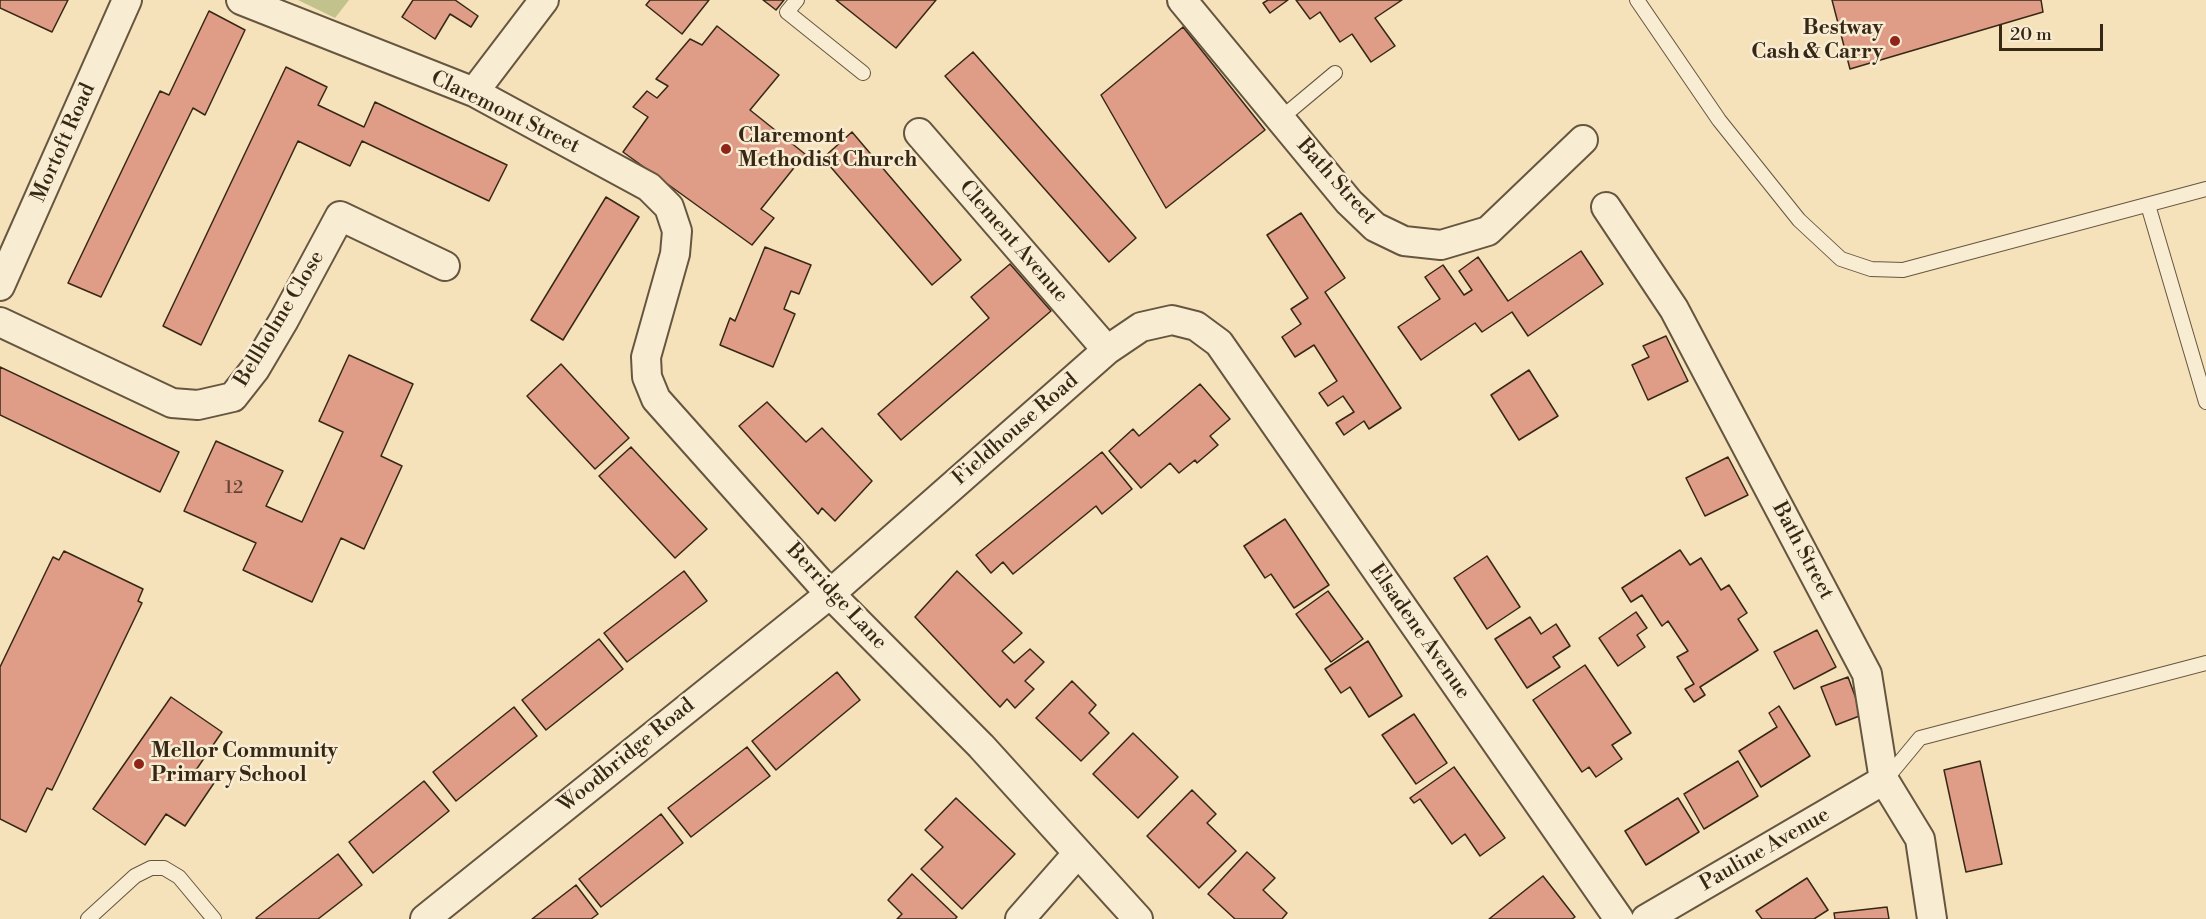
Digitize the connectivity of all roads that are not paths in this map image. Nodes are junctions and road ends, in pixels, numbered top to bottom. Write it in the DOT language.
graph roads {
  1 [pos="127,0"];
  2 [pos="241,0"];
  3 [pos="544,0"];
  4 [pos="797,0"];
  5 [pos="1182,0"];
  6 [pos="1637,0"];
  7 [pos="863,73"];
  8 [pos="1335,73"];
  9 [pos="474,92"];
  10 [pos="1280,119"];
  11 [pos="919,133"];
  12 [pos="1583,140"];
  13 [pos="2206,189"];
  14 [pos="2148,205"];
  15 [pos="1606,207"];
  16 [pos="677,231"];
  17 [pos="445,266"];
  18 [pos="0,286"];
  19 [pos="0,322"];
  20 [pos="1219,344"];
  21 [pos="1107,350"];
  22 [pos="2206,402"];
  23 [pos="830,594"];
  24 [pos="2206,663"];
  25 [pos="1884,780"];
  26 [pos="1078,854"];
  27 [pos="88,919"];
  28 [pos="214,919"];
  29 [pos="424,919"];
  30 [pos="1020,919"];
  31 [pos="1138,919"];
  32 [pos="1619,919"];
  33 [pos="1646,919"];
  34 [pos="1932,919"];
  1 -- 18 [label="street, Mortoft Road"];
  2 -- 9 [label="street, Claremont Street"];
  3 -- 9 [label="street"];
  4 -- 7 [label="lane"];
  5 -- 10 [label="street, Bath Street"];
  6 -- 14 [label="lane"];
  8 -- 10 [label="lane"];
  9 -- 16 [label="street, Claremont Street"];
  10 -- 12 [label="street, Bath Street"];
  11 -- 21 [label="street, Clement Avenue"];
  13 -- 14 [label="lane"];
  14 -- 22 [label="lane"];
  15 -- 25 [label="street, Bath Street"];
  16 -- 23 [label="street, Berridge Lane"];
  17 -- 19 [label="street, Bellholme Close"];
  20 -- 21 [label="street, Fieldhouse Road"];
  20 -- 32 [label="street, Elsadene Avenue"];
  21 -- 23 [label="street, Fieldhouse Road"];
  23 -- 26 [label="street, Berridge Lane"];
  23 -- 29 [label="street, Woodbridge Road"];
  24 -- 25 [label="lane"];
  25 -- 33 [label="street, Pauline Avenue"];
  25 -- 34 [label="street, Bath Street"];
  26 -- 30 [label="street"];
  26 -- 31 [label="street, Berridge Lane"];
  27 -- 28 [label="lane"];
}
